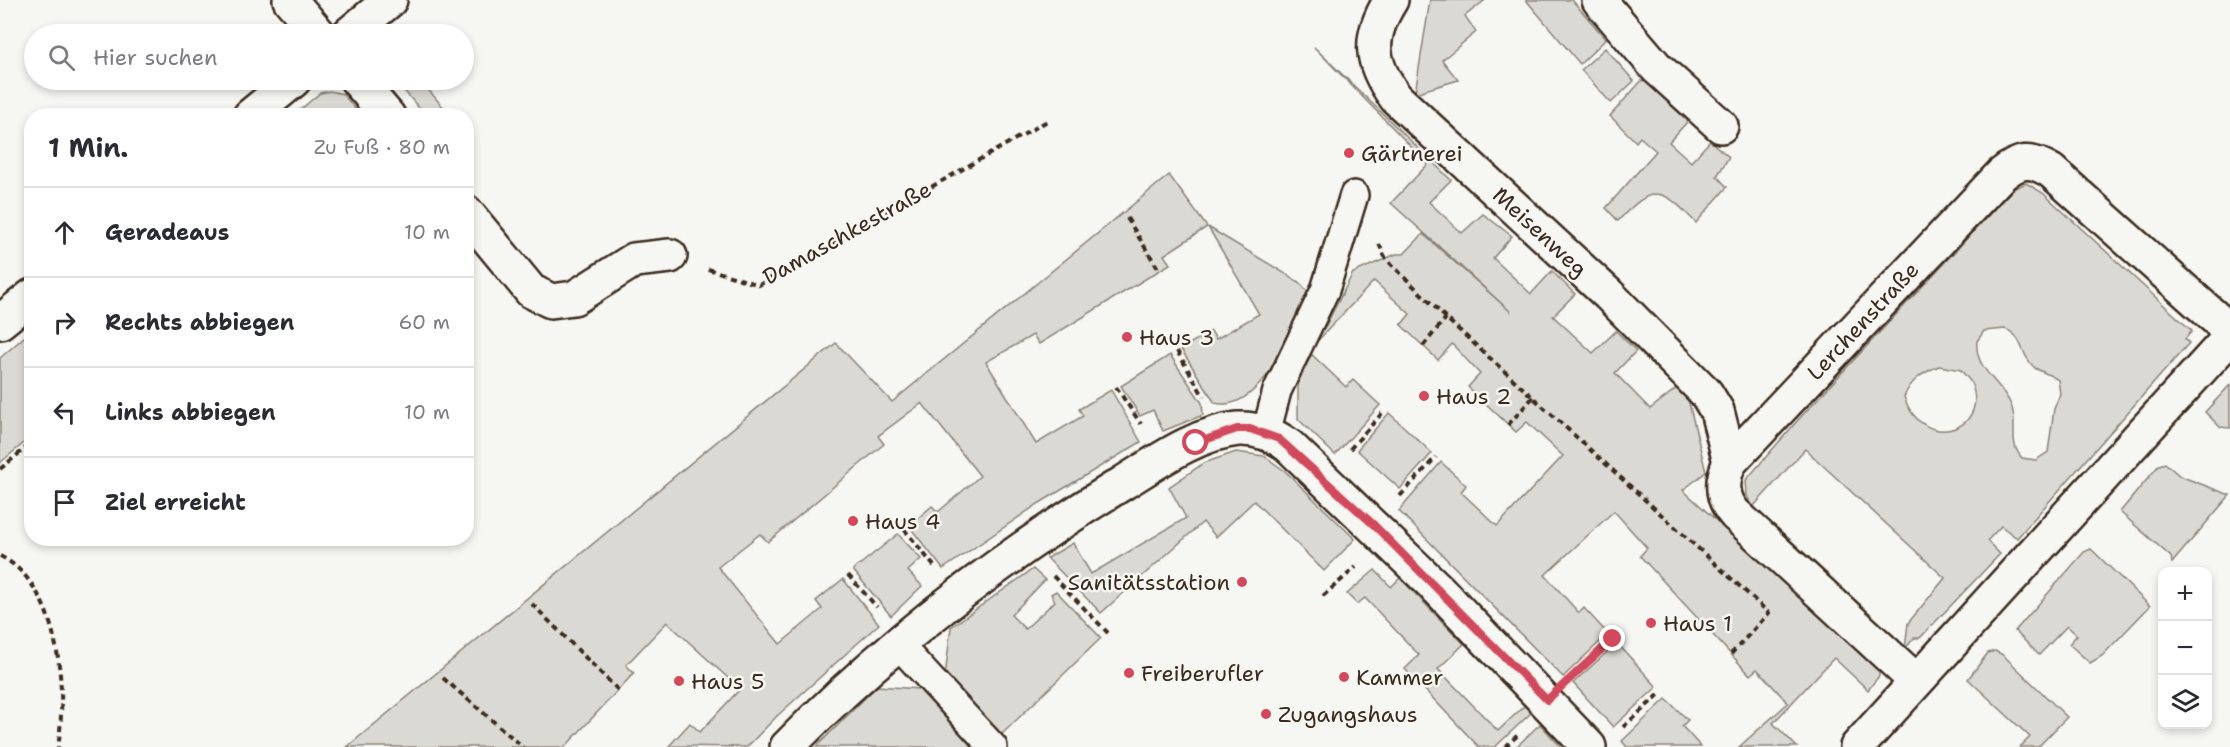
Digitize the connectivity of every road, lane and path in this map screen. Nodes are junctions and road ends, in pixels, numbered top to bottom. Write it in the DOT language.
graph roads {
  1 [pos="290,0"];
  2 [pos="390,0"];
  3 [pos="1391,0"];
  4 [pos="1599,0"];
  5 [pos="310,24"];
  6 [pos="361,24"];
  7 [pos="282,90"];
  8 [pos="365,90"];
  9 [pos="260,108"];
  10 [pos="380,108"];
  11 [pos="1049,120"];
  12 [pos="1721,126"];
  13 [pos="1354,195"];
  14 [pos="1127,218"];
  15 [pos="474,222"];
  16 [pos="670,256"];
  17 [pos="1159,270"];
  18 [pos="24,302"];
  19 [pos="1446,318"];
  20 [pos="0,322"];
  21 [pos="2230,331"];
  22 [pos="2230,338"];
  23 [pos="1423,346"];
  24 [pos="1176,351"];
  25 [pos="1534,396"];
  26 [pos="1385,410"];
  27 [pos="1508,425"];
  28 [pos="1226,432"];
  29 [pos="1266,433"];
  30 [pos="24,450"];
  31 [pos="1436,457"];
  32 [pos="1730,462"];
  33 [pos="0,470"];
  34 [pos="1323,478"];
  35 [pos="1374,525"];
  36 [pos="1026,548"];
  37 [pos="0,556"];
  38 [pos="532,604"];
  39 [pos="1108,633"];
  40 [pos="1613,639"];
  41 [pos="898,644"];
  42 [pos="1731,654"];
  43 [pos="443,678"];
  44 [pos="1916,681"];
  45 [pos="618,690"];
  46 [pos="1662,692"];
  47 [pos="1547,700"];
  48 [pos="1618,732"];
  49 [pos="58,747"];
  50 [pos="523,747"];
  51 [pos="787,747"];
  52 [pos="993,747"];
  53 [pos="1589,747"];
  54 [pos="1857,747"];
  1 -- 5 [label="street"];
  2 -- 6 [label="street"];
  3 -- 32 [label="street, Meisenweg"];
  4 -- 12 [label="street"];
  7 -- 9 [label="street"];
  8 -- 10 [label="street"];
  11 -- 16 [label="path, Damaschkestraße"];
  13 -- 19 [label="path"];
  13 -- 29 [label="lane"];
  14 -- 17 [label="path"];
  15 -- 16 [label="street"];
  18 -- 20 [label="street"];
  19 -- 23 [label="path"];
  19 -- 25 [label="path"];
  21 -- 32 [label="street, Lerchenstraße"];
  22 -- 44 [label="street"];
  24 -- 28 [label="path"];
  25 -- 27 [label="path"];
  25 -- 42 [label="path"];
  26 -- 34 [label="path"];
  28 -- 29 [label="street"];
  28 -- 36 [label="street"];
  29 -- 34 [label="street"];
  30 -- 33 [label="path"];
  31 -- 35 [label="path"];
  32 -- 44 [label="street"];
  34 -- 35 [label="street"];
  35 -- 47 [label="street"];
  36 -- 39 [label="path"];
  36 -- 41 [label="street"];
  37 -- 49 [label="path"];
  38 -- 45 [label="path"];
  40 -- 47 [label="path"];
  41 -- 51 [label="street"];
  41 -- 52 [label="lane"];
  43 -- 50 [label="path"];
  44 -- 54 [label="street"];
  46 -- 48 [label="path"];
  47 -- 53 [label="street"];
}
